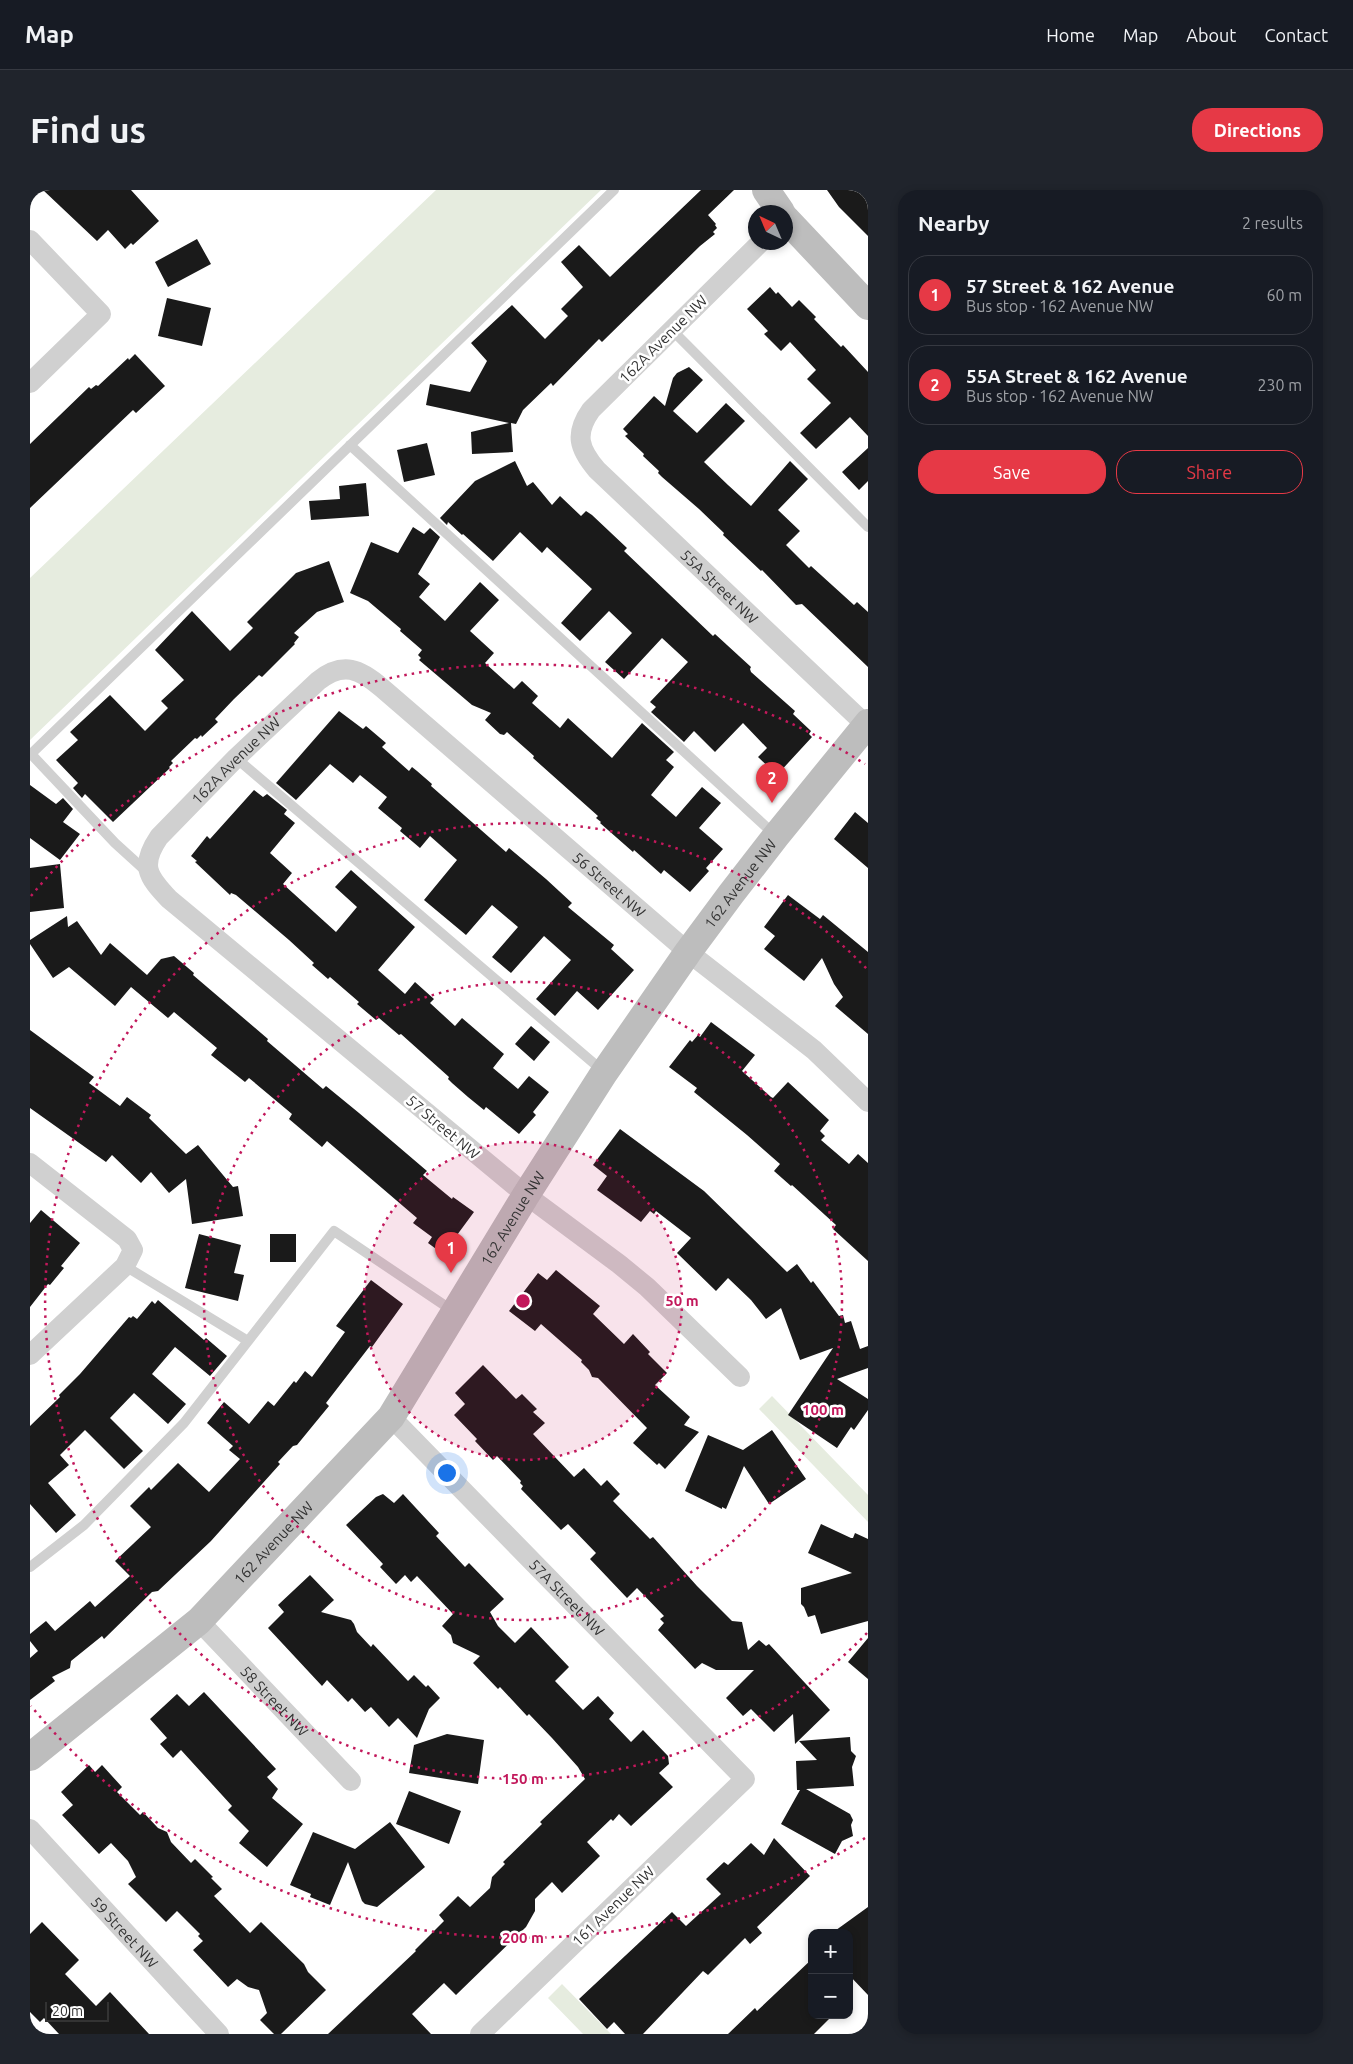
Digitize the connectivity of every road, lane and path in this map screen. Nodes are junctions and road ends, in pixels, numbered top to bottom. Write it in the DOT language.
graph roads {
  1 [pos="614,190"];
  2 [pos="766,190"];
  3 [pos="776,205"];
  4 [pos="793,226"];
  5 [pos="30,240"];
  6 [pos="753,250"];
  7 [pos="868,306"];
  8 [pos="672,330"];
  9 [pos="30,383"];
  10 [pos="581,443"];
  11 [pos="350,445"];
  12 [pos="868,527"];
  13 [pos="350,670"];
  14 [pos="864,734"];
  15 [pos="236,758"];
  16 [pos="776,836"];
  17 [pos="149,874"];
  18 [pos="688,952"];
  19 [pos="604,1072"];
  20 [pos="868,1102"];
  21 [pos="30,1163"];
  22 [pos="526,1196"];
  23 [pos="125,1266"];
  24 [pos="455,1312"];
  25 [pos="248,1341"];
  26 [pos="30,1355"];
  27 [pos="740,1377"];
  28 [pos="391,1417"];
  29 [pos="30,1567"];
  30 [pos="199,1621"];
  31 [pos="30,1758"];
  32 [pos="745,1778"];
  33 [pos="351,1781"];
  34 [pos="30,1829"];
  35 [pos="219,2034"];
  36 [pos="480,2034"];
  1 -- 11 [label="lane"];
  2 -- 3 [label="street"];
  4 -- 7 [label="street"];
  5 -- 9 [label="street"];
  6 -- 8 [label="street, 162A Avenue NW"];
  8 -- 10 [label="street, 162A Avenue NW"];
  8 -- 12 [label="lane"];
  10 -- 14 [label="street, 55A Street NW"];
  11 -- 16 [label="lane"];
  11 -- 17 [label="lane"];
  13 -- 15 [label="street, 162A Avenue NW"];
  13 -- 18 [label="street, 56 Street NW"];
  14 -- 16 [label="street, 162 Avenue NW"];
  15 -- 17 [label="street, 162A Avenue NW"];
  15 -- 19 [label="lane"];
  16 -- 18 [label="street, 162 Avenue NW"];
  17 -- 22 [label="street, 57 Street NW"];
  18 -- 19 [label="street, 162 Avenue NW"];
  18 -- 20 [label="street, 56 Street NW"];
  19 -- 22 [label="street, 162 Avenue NW"];
  21 -- 23 [label="street"];
  22 -- 24 [label="street, 162 Avenue NW"];
  22 -- 27 [label="street, 57 Street NW"];
  23 -- 25 [label="lane"];
  23 -- 26 [label="street"];
  24 -- 25 [label="lane"];
  24 -- 28 [label="street, 162 Avenue NW"];
  25 -- 29 [label="lane"];
  28 -- 30 [label="street, 162 Avenue NW"];
  28 -- 32 [label="street, 57A Street NW"];
  30 -- 31 [label="street, 162 Avenue NW"];
  30 -- 33 [label="street, 58 Street NW"];
  32 -- 36 [label="street, 161 Avenue NW"];
  34 -- 35 [label="street, 59 Street NW"];
}
